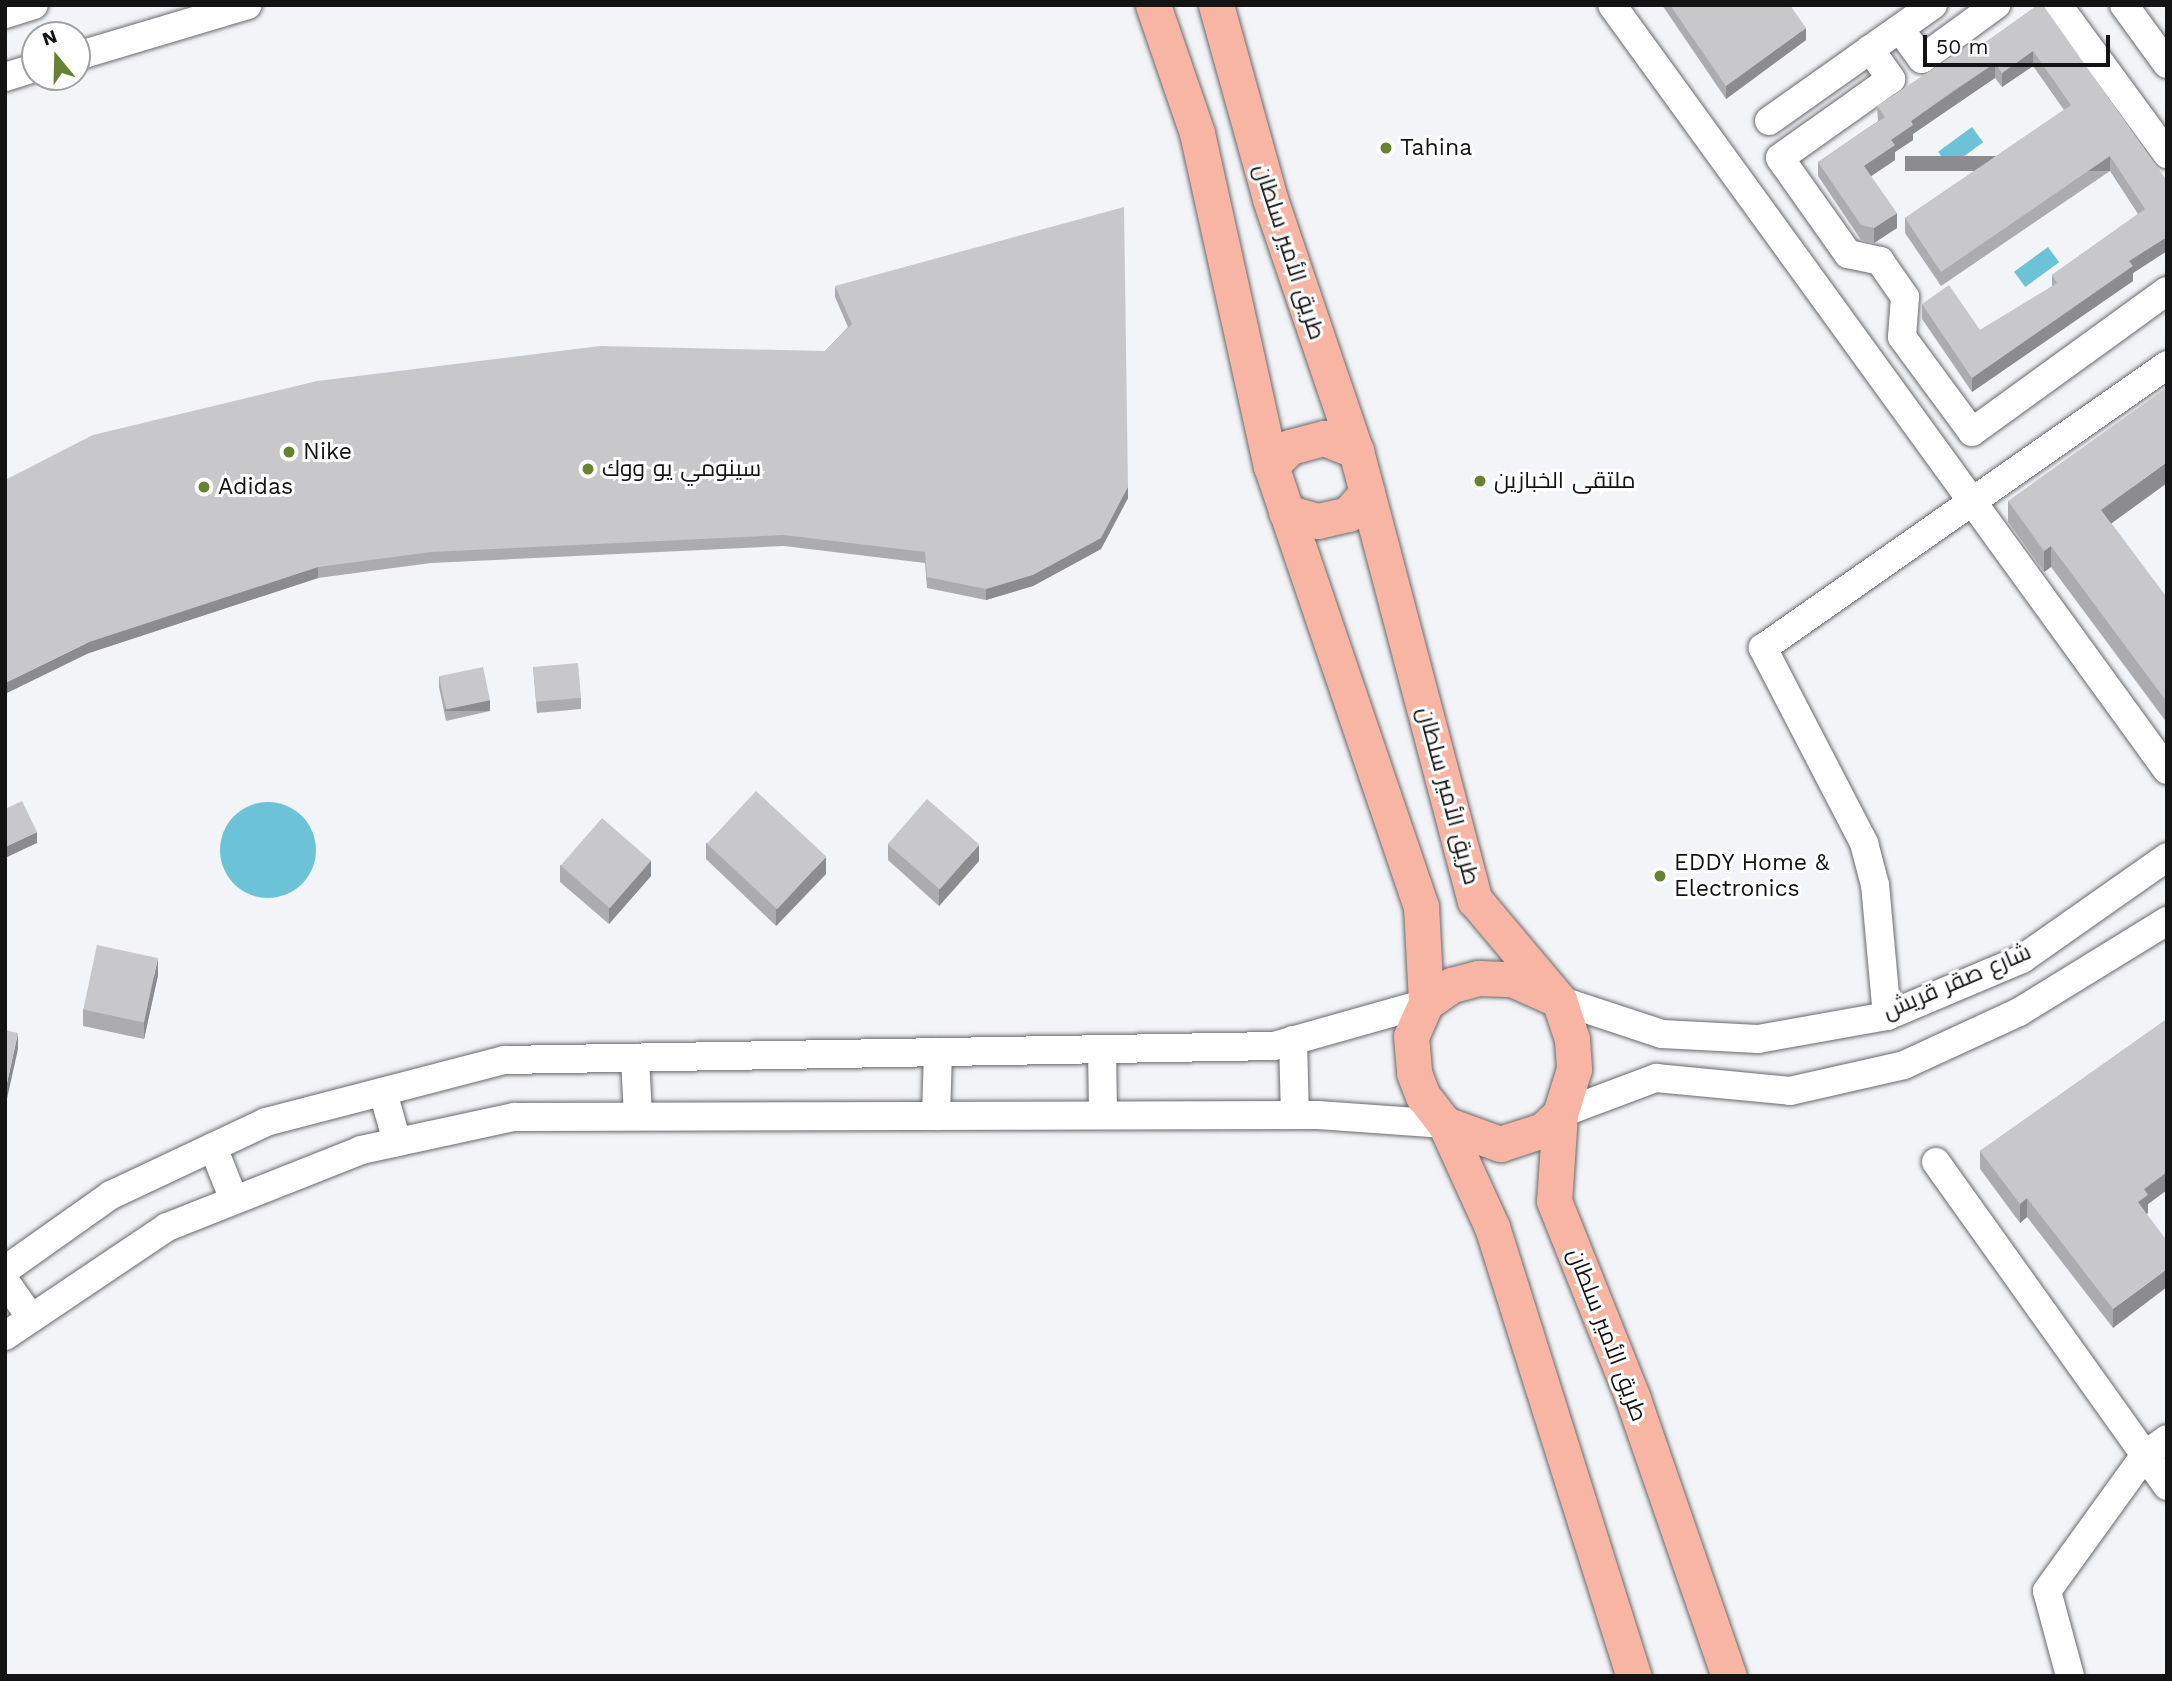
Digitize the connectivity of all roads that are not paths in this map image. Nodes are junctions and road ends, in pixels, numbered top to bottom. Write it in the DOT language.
graph roads {
  1 [pos="34,5"];
  2 [pos="248,5"];
  3 [pos="1153,5"];
  4 [pos="1216,5"];
  5 [pos="1612,5"];
  6 [pos="1933,5"];
  7 [pos="1996,5"];
  8 [pos="2058,5"];
  9 [pos="2124,5"];
  10 [pos="5,14"];
  11 [pos="1899,29"];
  12 [pos="1870,50"];
  13 [pos="91,51"];
  14 [pos="2167,64"];
  15 [pos="1769,121"];
  16 [pos="2167,154"];
  17 [pos="2167,290"];
  18 [pos="2167,365"];
  19 [pos="1356,450"];
  20 [pos="1271,466"];
  21 [pos="1367,492"];
  22 [pos="1971,502"];
  23 [pos="1286,512"];
  24 [pos="2167,771"];
  25 [pos="2167,857"];
  26 [pos="2167,921"];
  27 [pos="1559,1000"];
  28 [pos="1426,1003"];
  29 [pos="1887,1016"];
  30 [pos="1293,1040"];
  31 [pos="1102,1049"];
  32 [pos="938,1052"];
  33 [pos="635,1058"];
  34 [pos="383,1092"];
  35 [pos="1560,1114"];
  36 [pos="1103,1115"];
  37 [pos="1295,1115"];
  38 [pos="638,1116"];
  39 [pos="936,1116"];
  40 [pos="1445,1124"];
  41 [pos="397,1142"];
  42 [pos="214,1147"];
  43 [pos="1936,1162"];
  44 [pos="234,1200"];
  45 [pos="5,1270"];
  46 [pos="5,1281"];
  47 [pos="31,1318"];
  48 [pos="5,1336"];
  49 [pos="2156,1447"];
  50 [pos="2167,1486"];
  51 [pos="1634,1676"];
  52 [pos="1729,1676"];
  53 [pos="2070,1676"];
  1 -- 10 [label="street"];
  2 -- 13 [label="street"];
  3 -- 20 [label="main road"];
  4 -- 19 [label="main road, طريق الأمير سلطان"];
  5 -- 22 [label="street"];
  6 -- 11 [label="street"];
  7 -- 11 [label="street"];
  8 -- 16 [label="street"];
  9 -- 14 [label="street"];
  11 -- 12 [label="street"];
  12 -- 15 [label="street"];
  12 -- 17 [label="street"];
  18 -- 22 [label="street"];
  19 -- 20 [label="main road"];
  19 -- 21 [label="main road, طريق الأمير سلطان"];
  20 -- 23 [label="main road"];
  21 -- 23 [label="main road"];
  21 -- 27 [label="main road, طريق الأمير سلطان"];
  22 -- 24 [label="street"];
  22 -- 29 [label="street"];
  23 -- 28 [label="main road"];
  25 -- 29 [label="street, شارع صقر قريش"];
  26 -- 35 [label="street, شارع صقر قريش"];
  27 -- 28 [label="main road"];
  27 -- 29 [label="street, شارع صقر قريش"];
  27 -- 35 [label="main road, طريق الأمير سلطان"];
  28 -- 30 [label="street"];
  28 -- 40 [label="main road"];
  30 -- 31 [label="street"];
  30 -- 37 [label="street"];
  31 -- 32 [label="street"];
  31 -- 36 [label="street"];
  32 -- 33 [label="street"];
  32 -- 39 [label="street"];
  33 -- 34 [label="street"];
  33 -- 38 [label="street"];
  34 -- 41 [label="street"];
  34 -- 42 [label="street"];
  35 -- 40 [label="main road"];
  35 -- 52 [label="main road, طريق الأمير سلطان"];
  36 -- 37 [label="street"];
  36 -- 39 [label="street"];
  37 -- 40 [label="street"];
  38 -- 39 [label="street"];
  38 -- 41 [label="street"];
  40 -- 51 [label="main road"];
  41 -- 44 [label="street"];
  42 -- 44 [label="street"];
  42 -- 45 [label="street"];
  43 -- 49 [label="street"];
  44 -- 47 [label="street"];
  46 -- 47 [label="street"];
  47 -- 48 [label="street"];
  49 -- 50 [label="street"];
  49 -- 53 [label="street"];
}
